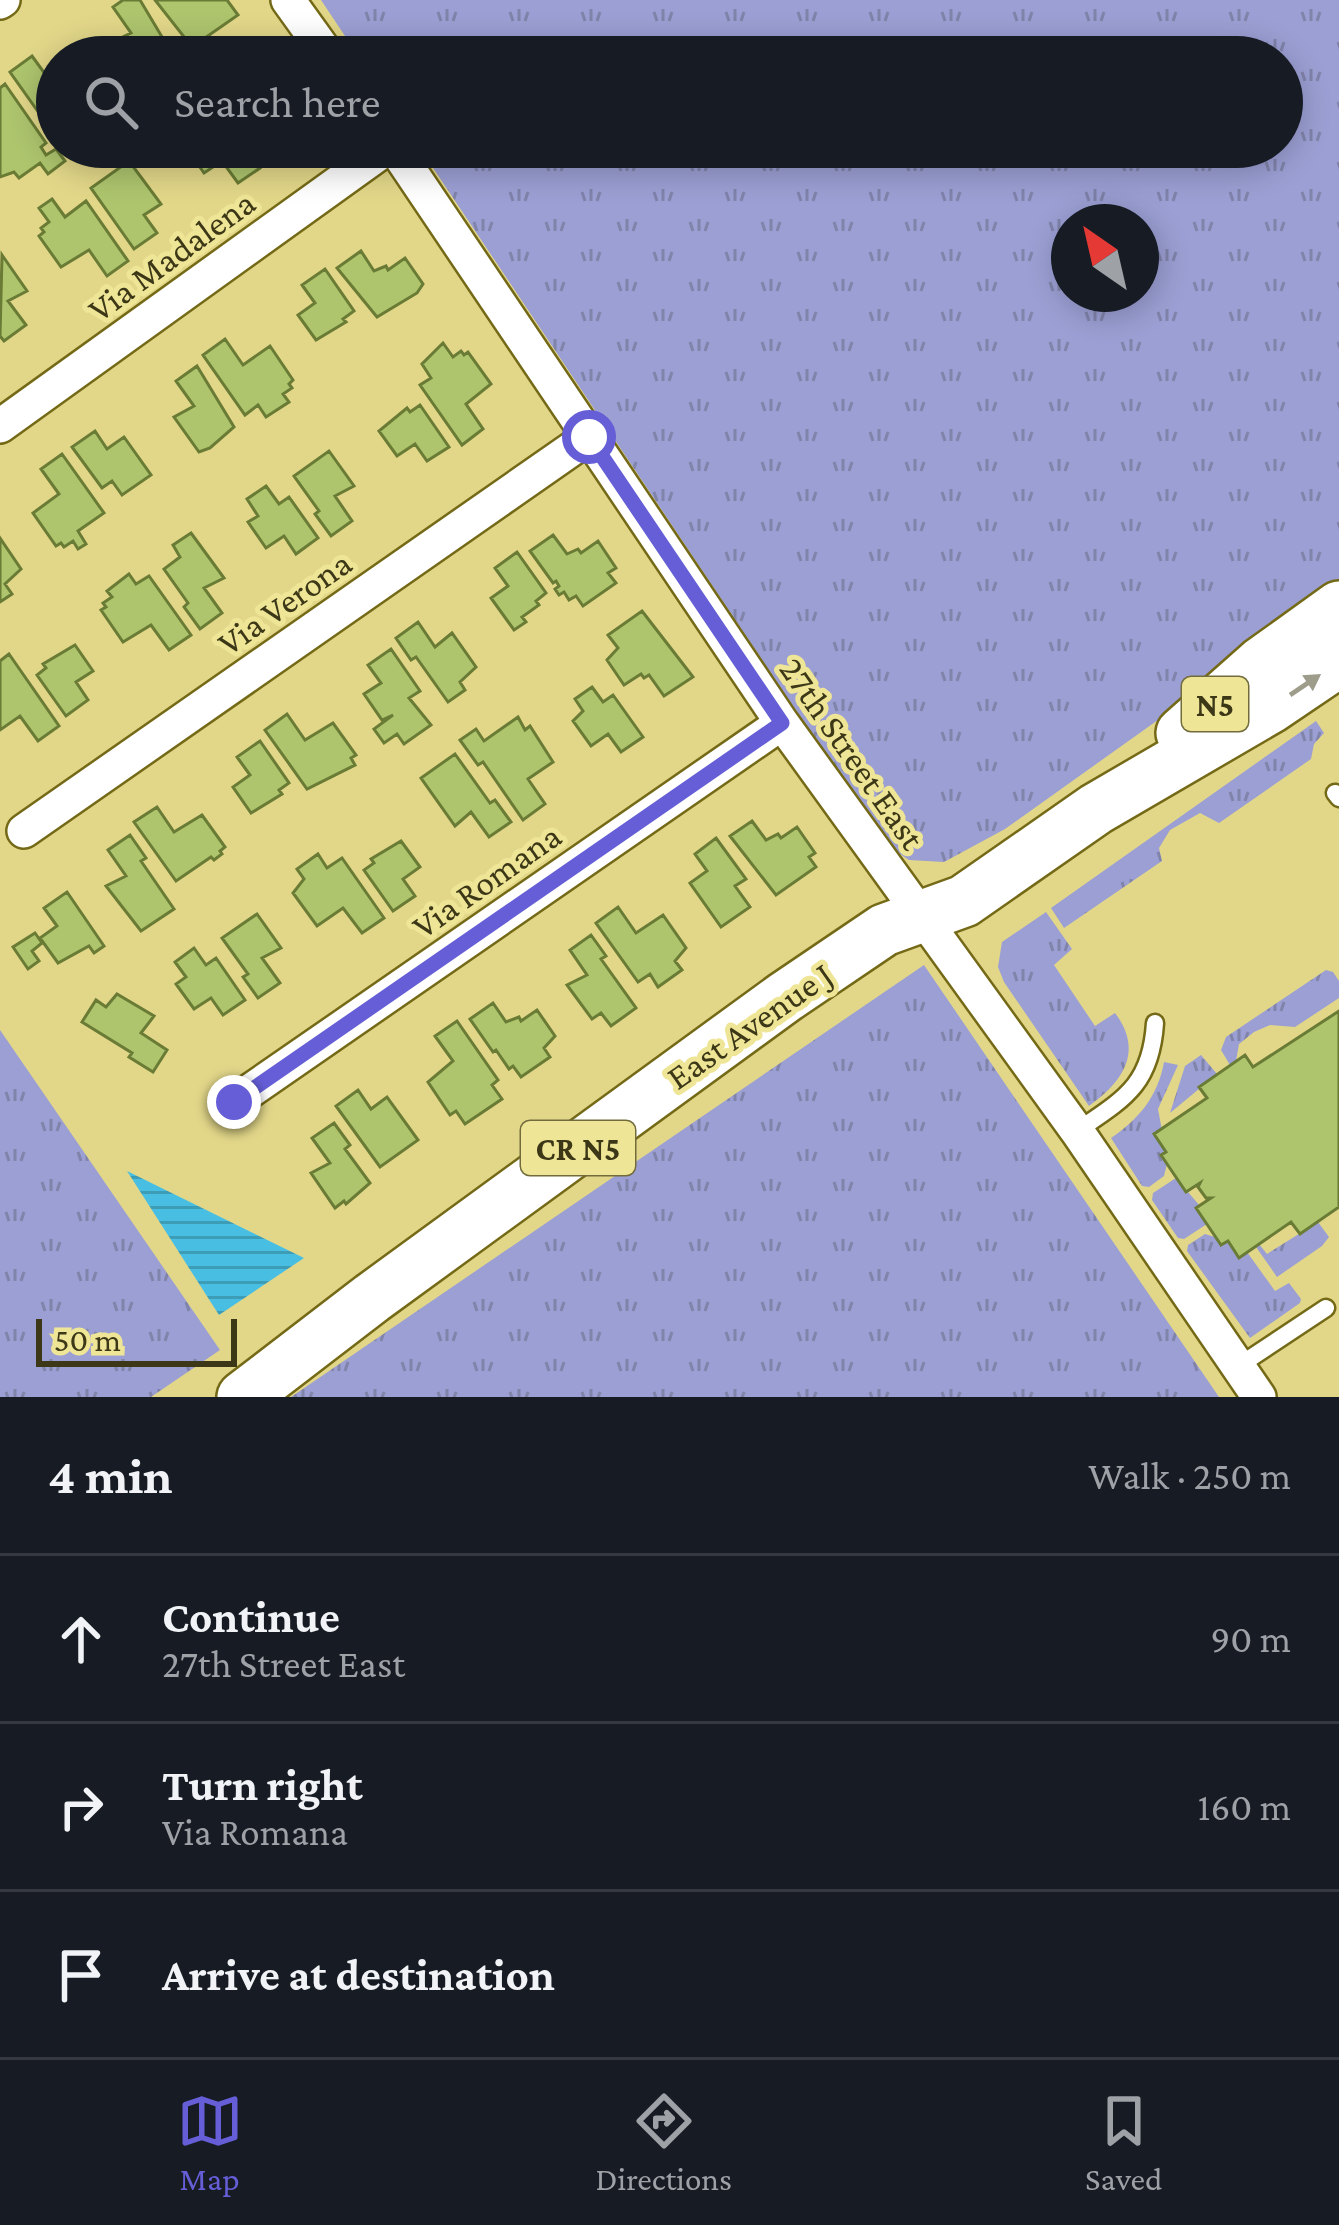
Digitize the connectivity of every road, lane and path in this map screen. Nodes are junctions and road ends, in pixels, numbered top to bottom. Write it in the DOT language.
graph roads {
  1 [pos="288,0"];
  2 [pos="314,36"];
  3 [pos="362,168"];
  4 [pos="405,168"];
  5 [pos="0,426"];
  6 [pos="589,437"];
  7 [pos="1339,607"];
  8 [pos="1339,662"];
  9 [pos="782,723"];
  10 [pos="1096,809"];
  11 [pos="24,831"];
  12 [pos="922,916"];
  13 [pos="1156,1024"];
  14 [pos="234,1102"];
  15 [pos="1077,1131"];
  16 [pos="1326,1308"];
  17 [pos="1237,1367"];
  18 [pos="247,1396"];
  19 [pos="1259,1397"];
  1 -- 2 [label="street"];
  3 -- 5 [label="street, Via Madalena"];
  4 -- 6 [label="street, 27th Street East"];
  6 -- 9 [label="street, 27th Street East"];
  6 -- 11 [label="street, Via Verona"];
  7 -- 10 [label="main road, East Avenue J / N5"];
  10 -- 8 [label="main road, East Avenue J / CR N5, one-way"];
  9 -- 12 [label="street, 27th Street East"];
  9 -- 14 [label="street, Via Romana"];
  10 -- 12 [label="main road, East Avenue J / CR N5"];
  12 -- 15 [label="street, 27th Street East"];
  12 -- 18 [label="main road, East Avenue J / CR N5"];
  13 -- 15 [label="lane"];
  15 -- 17 [label="street, 27th Street East"];
  16 -- 17 [label="lane"];
  17 -- 19 [label="street, 27th Street East"];
}
